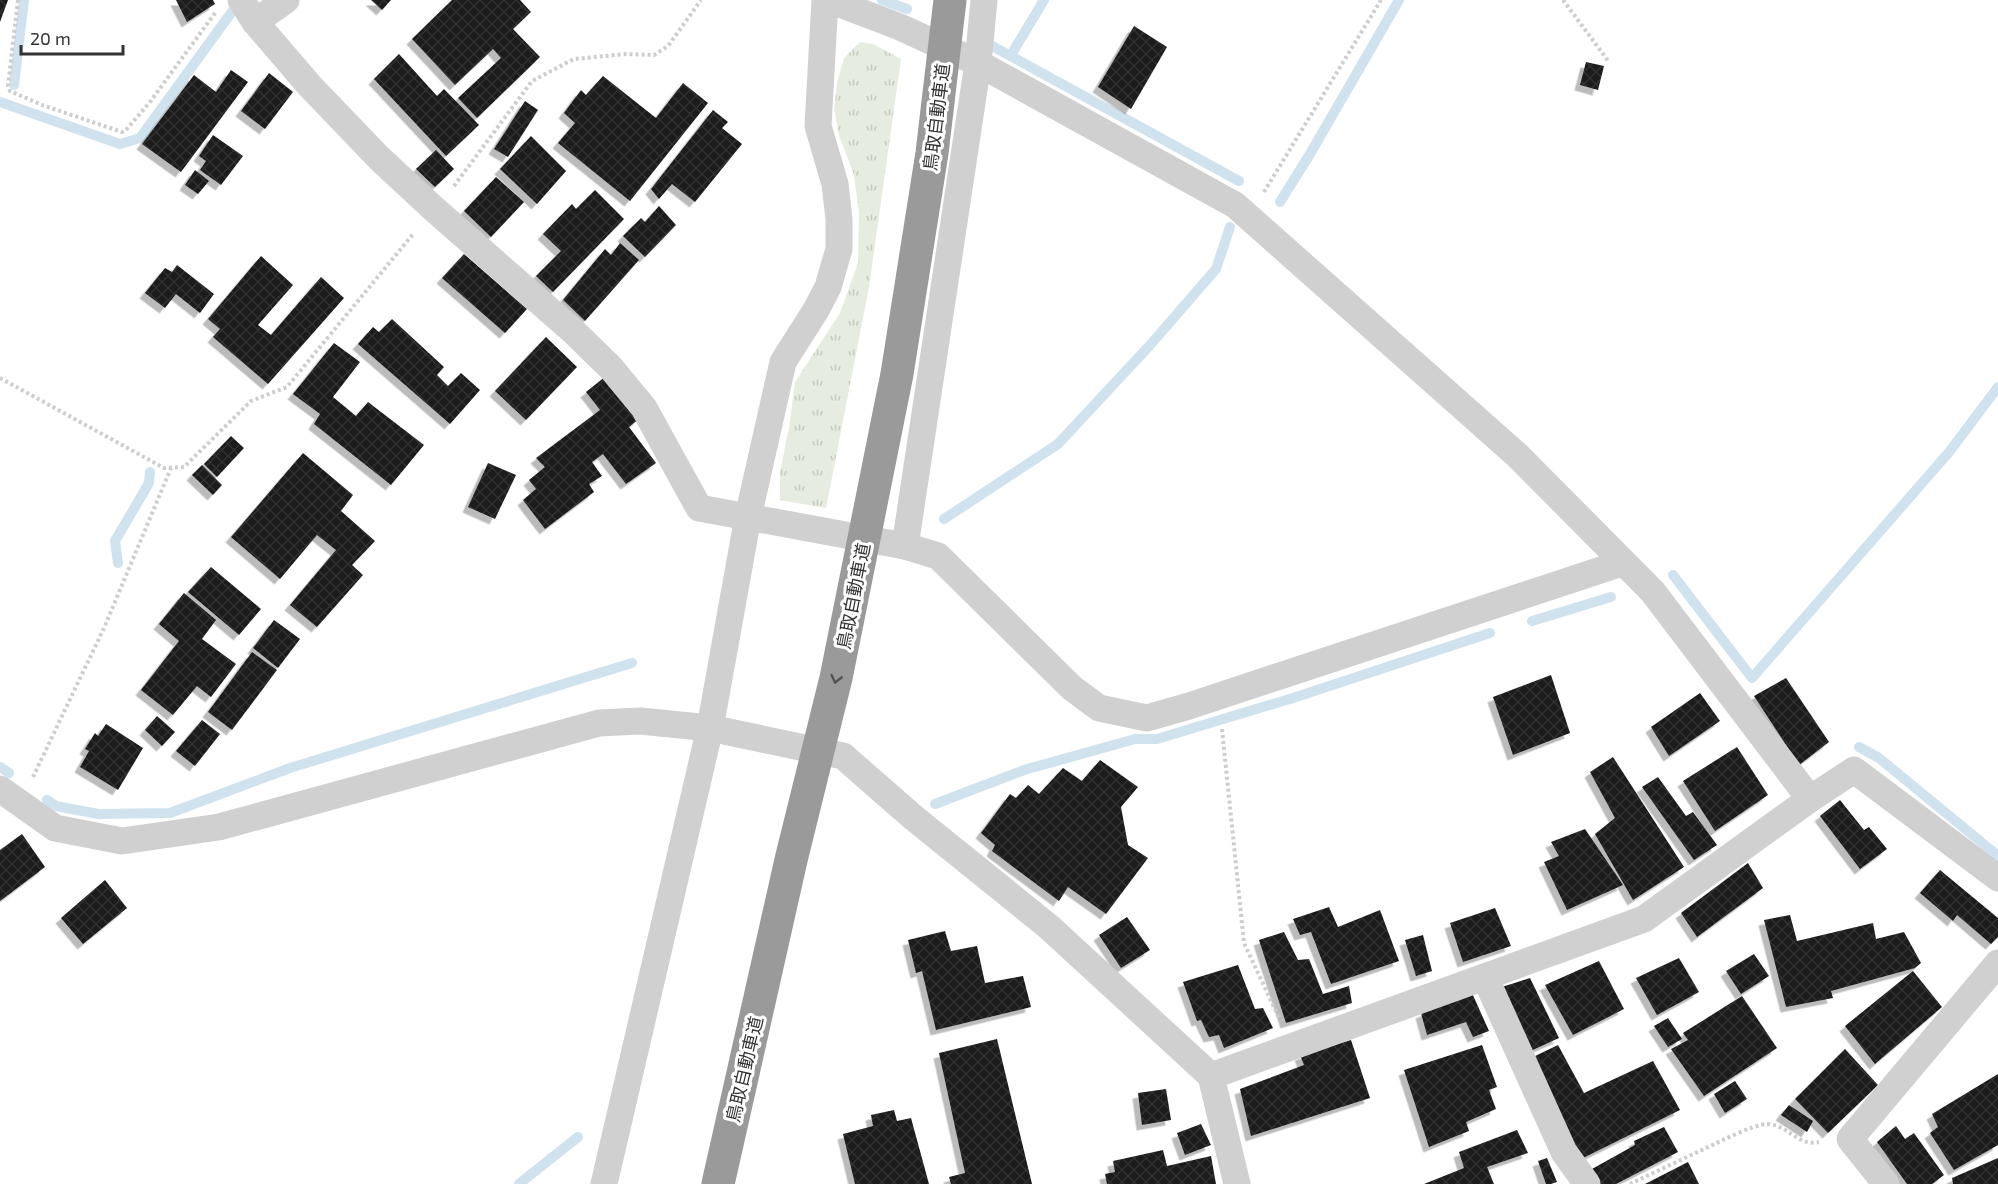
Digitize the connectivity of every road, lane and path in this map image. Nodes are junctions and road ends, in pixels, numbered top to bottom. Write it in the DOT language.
graph roads {
  1 [pos="18,0"];
  2 [pos="286,0"];
  3 [pos="700,0"];
  4 [pos="827,0"];
  5 [pos="930,0"];
  6 [pos="950,0"];
  7 [pos="984,0"];
  8 [pos="1381,0"];
  9 [pos="1563,0"];
  10 [pos="238,10"];
  11 [pos="1609,62"];
  12 [pos="978,63"];
  13 [pos="434,209"];
  14 [pos="1247,216"];
  15 [pos="0,378"];
  16 [pos="171,468"];
  17 [pos="748,517"];
  18 [pos="905,546"];
  19 [pos="1622,563"];
  20 [pos="710,728"];
  21 [pos="1222,728"];
  22 [pos="10,796"];
  23 [pos="1810,799"];
  24 [pos="1998,878"];
  25 [pos="1998,963"];
  26 [pos="1485,977"];
  27 [pos="1292,1045"];
  28 [pos="1211,1076"];
  29 [pos="1850,1139"];
  30 [pos="604,1184"];
  31 [pos="698,1184"];
  32 [pos="718,1184"];
  33 [pos="1237,1184"];
  34 [pos="1587,1184"];
  35 [pos="1630,1184"];
  36 [pos="1886,1184"];
  1 -- 10 [label="path"];
  2 -- 10 [label="street"];
  3 -- 13 [label="path"];
  4 -- 12 [label="street"];
  4 -- 17 [label="street"];
  5 -- 31 [label="highway, 鳥取自動車道"];
  6 -- 32 [label="highway, 鳥取自動車道, one-way"];
  7 -- 12 [label="street"];
  8 -- 14 [label="path"];
  9 -- 11 [label="path"];
  10 -- 13 [label="street"];
  12 -- 14 [label="street"];
  12 -- 18 [label="street"];
  13 -- 16 [label="path"];
  13 -- 17 [label="street"];
  14 -- 19 [label="street"];
  15 -- 16 [label="path"];
  16 -- 22 [label="path"];
  17 -- 18 [label="street"];
  17 -- 20 [label="street"];
  18 -- 19 [label="street"];
  19 -- 23 [label="street"];
  20 -- 22 [label="street"];
  20 -- 28 [label="street"];
  20 -- 30 [label="street"];
  21 -- 27 [label="path"];
  23 -- 24 [label="street"];
  23 -- 26 [label="street"];
  25 -- 29 [label="street"];
  26 -- 27 [label="street"];
  26 -- 34 [label="street"];
  27 -- 28 [label="street"];
  28 -- 33 [label="street"];
  29 -- 35 [label="path"];
  29 -- 36 [label="street"];
}
